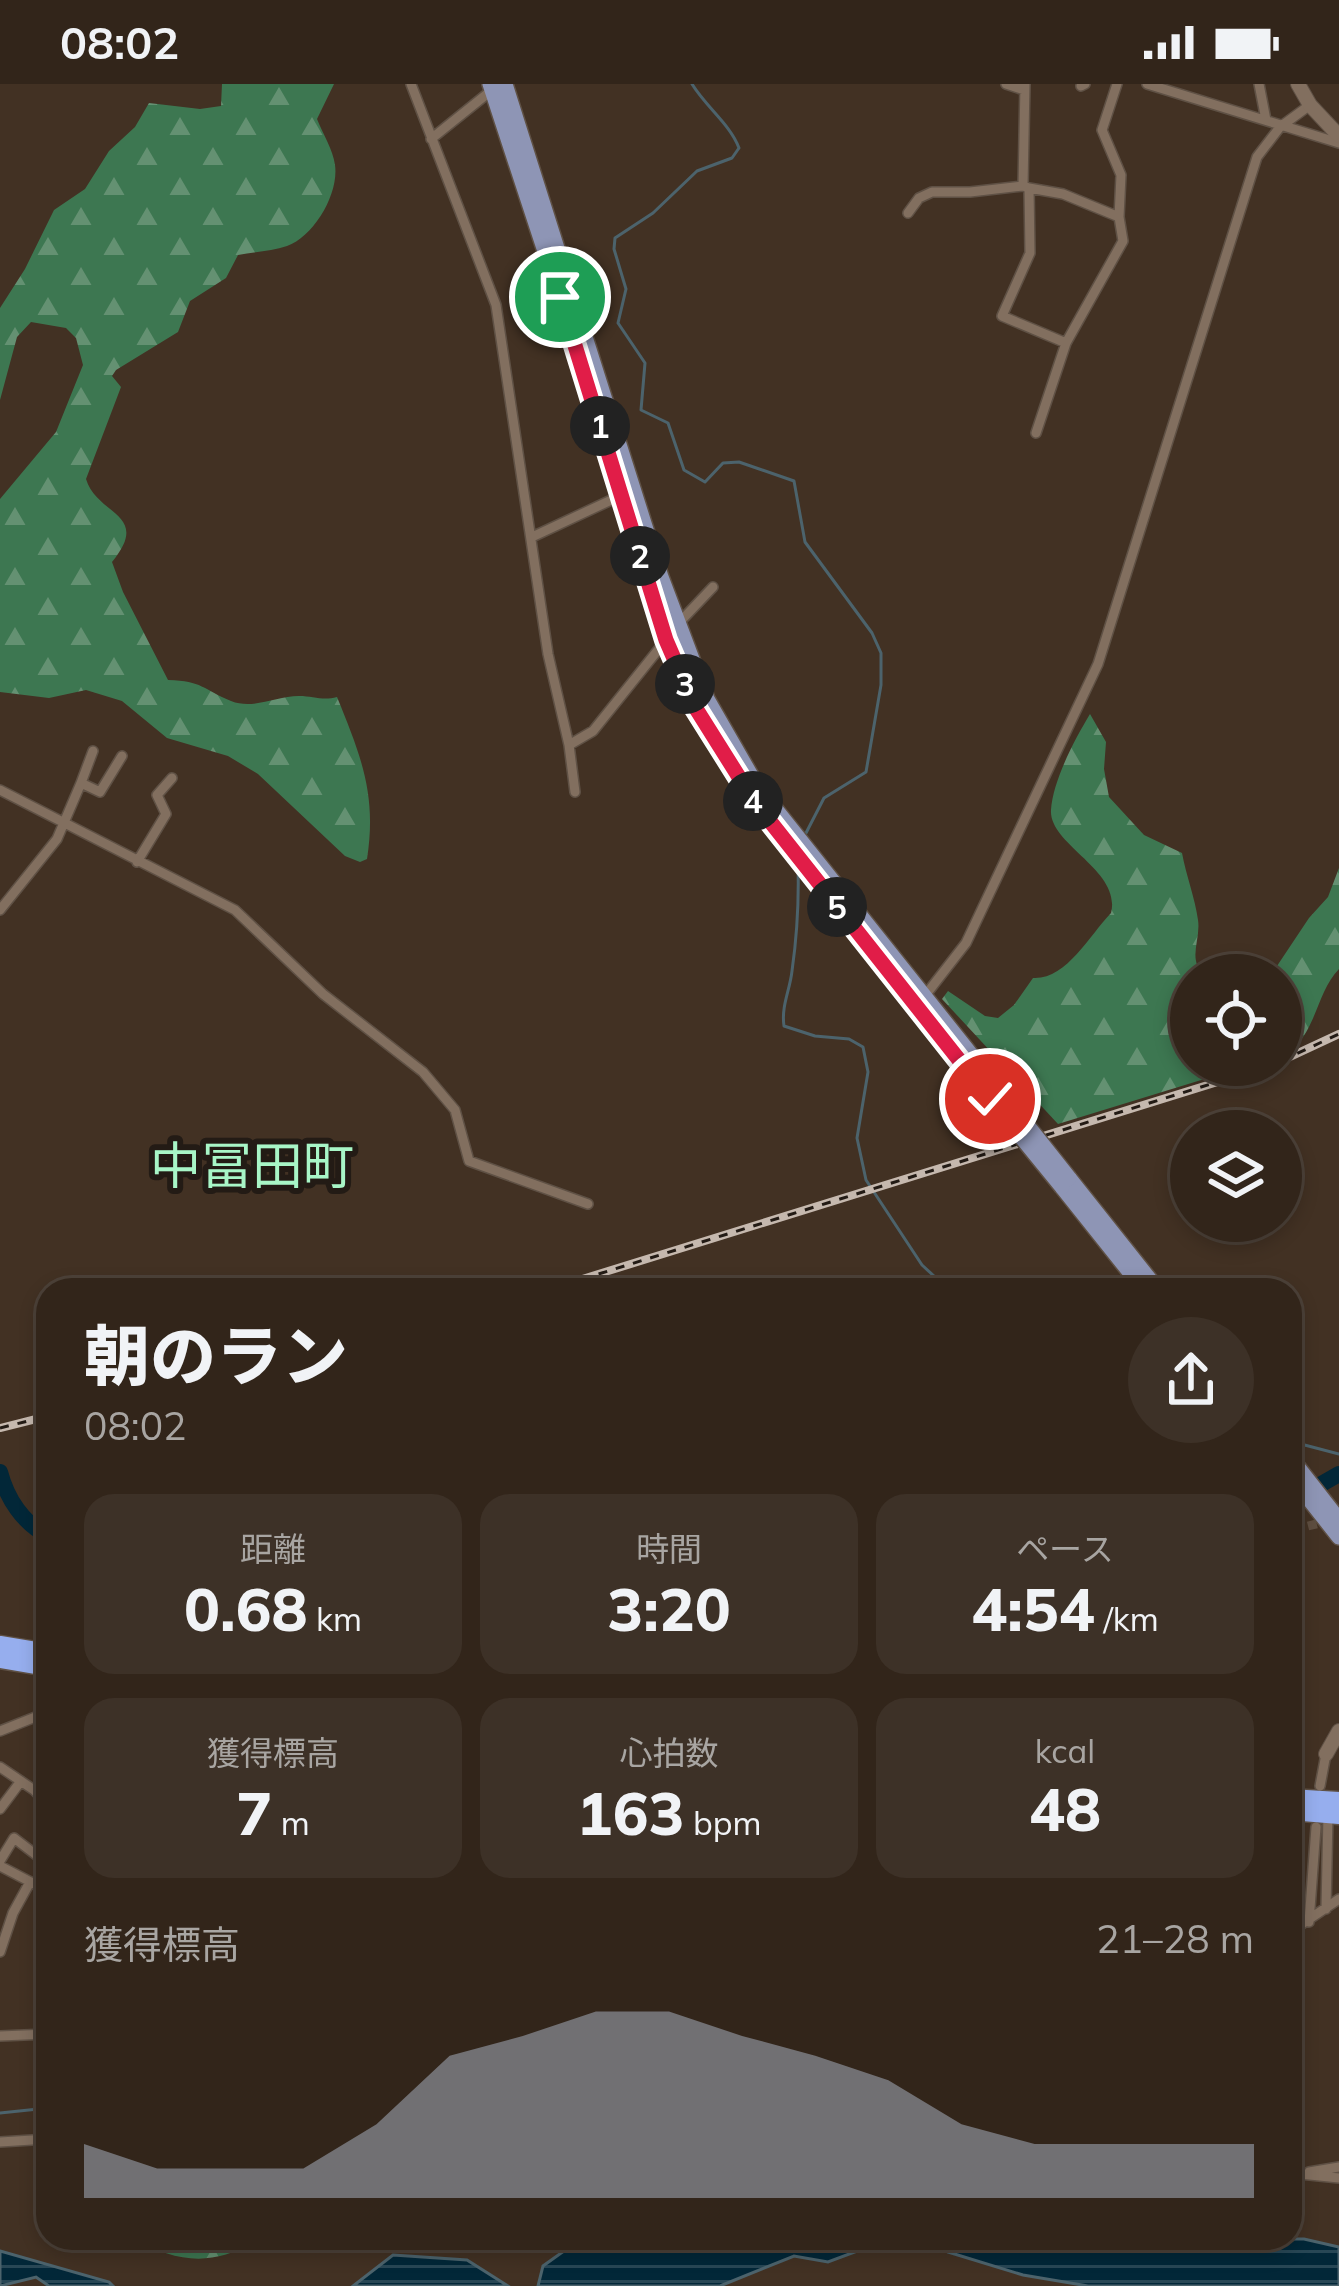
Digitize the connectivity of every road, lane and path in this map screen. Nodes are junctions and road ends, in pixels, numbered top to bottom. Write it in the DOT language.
graph roads {
  1 [pos="411,84"];
  2 [pos="1006,84"];
  3 [pos="1117,84"];
  4 [pos="1147,84"];
  5 [pos="1259,84"];
  6 [pos="1298,84"];
  7 [pos="496,86"];
  8 [pos="1024,87"];
  9 [pos="1310,105"];
  10 [pos="1266,120"];
  11 [pos="1280,127"];
  12 [pos="431,139"];
  13 [pos="1339,140"];
  14 [pos="1026,187"];
  15 [pos="908,213"];
  16 [pos="1118,217"];
  17 [pos="1066,344"];
  18 [pos="1036,433"];
  19 [pos="622,495"];
  20 [pos="532,537"];
  21 [pos="713,587"];
  22 [pos="677,625"];
  23 [pos="666,640"];
  24 [pos="569,745"];
  25 [pos="93,752"];
  26 [pos="122,755"];
  27 [pos="172,778"];
  28 [pos="81,783"];
  29 [pos="0,790"];
  30 [pos="575,792"];
  31 [pos="756,794"];
  32 [pos="63,822"];
  33 [pos="137,862"];
  34 [pos="0,910"];
  35 [pos="921,1000"];
  36 [pos="1065,1182"];
  37 [pos="588,1204"];
  38 [pos="1135,1278"];
  39 [pos="1148,1278"];
  40 [pos="1302,1471"];
  41 [pos="1302,1485"];
  42 [pos="1333,1511"];
  43 [pos="1339,1537"];
  44 [pos="1339,1550"];
  45 [pos="0,1646"];
  46 [pos="36,1651"];
  47 [pos="0,1659"];
  48 [pos="36,1665"];
  49 [pos="36,1717"];
  50 [pos="0,1731"];
  51 [pos="1339,1731"];
  52 [pos="1326,1754"];
  53 [pos="0,1767"];
  54 [pos="21,1781"];
  55 [pos="1320,1786"];
  56 [pos="36,1794"];
  57 [pos="1302,1803"];
  58 [pos="0,1809"];
  59 [pos="1331,1814"];
  60 [pos="36,1855"];
  61 [pos="0,1863"];
  62 [pos="36,1877"];
  63 [pos="31,1882"];
  64 [pos="36,1885"];
  65 [pos="1339,1899"];
  66 [pos="1326,1909"];
  67 [pos="1309,1922"];
  68 [pos="1302,1926"];
  69 [pos="0,1952"];
  70 [pos="36,2034"];
  71 [pos="0,2036"];
  72 [pos="36,2140"];
  73 [pos="0,2142"];
  74 [pos="1339,2167"];
  75 [pos="1303,2176"];
  76 [pos="1339,2178"];
  1 -- 12 [label="street"];
  2 -- 8 [label="street"];
  3 -- 16 [label="street"];
  4 -- 10 [label="street"];
  5 -- 10 [label="street"];
  6 -- 9 [label="street"];
  7 -- 12 [label="street"];
  7 -- 19 [label="main road"];
  7 -- 22 [label="main road"];
  8 -- 14 [label="street"];
  9 -- 11 [label="street"];
  9 -- 13 [label="street"];
  10 -- 11 [label="street"];
  11 -- 13 [label="street"];
  11 -- 35 [label="street"];
  12 -- 20 [label="street"];
  14 -- 15 [label="street"];
  14 -- 16 [label="street"];
  14 -- 17 [label="street"];
  16 -- 17 [label="street"];
  17 -- 18 [label="street"];
  19 -- 20 [label="street"];
  19 -- 23 [label="main road"];
  20 -- 24 [label="street"];
  21 -- 22 [label="street"];
  22 -- 23 [label="street"];
  22 -- 31 [label="main road"];
  23 -- 24 [label="street"];
  23 -- 31 [label="main road"];
  24 -- 30 [label="street"];
  25 -- 28 [label="street"];
  26 -- 28 [label="street"];
  27 -- 33 [label="street"];
  28 -- 32 [label="street"];
  29 -- 32 [label="street"];
  31 -- 35 [label="main road"];
  32 -- 33 [label="street"];
  32 -- 34 [label="street"];
  33 -- 37 [label="street"];
  35 -- 36 [label="main road, bridge"];
  36 -- 38 [label="main road"];
  36 -- 39 [label="main road"];
  40 -- 42 [label="main road"];
  41 -- 42 [label="main road"];
  42 -- 43 [label="main road"];
  42 -- 44 [label="main road"];
  45 -- 46 [label="highway"];
  47 -- 48 [label="highway"];
  49 -- 50 [label="street"];
  51 -- 52 [label="street"];
  52 -- 55 [label="street"];
  53 -- 54 [label="street"];
  54 -- 56 [label="street"];
  54 -- 58 [label="street"];
  57 -- 59 [label="highway"];
  59 -- 66 [label="street"];
  59 -- 67 [label="street"];
  60 -- 61 [label="street"];
  61 -- 63 [label="street"];
  62 -- 63 [label="street"];
  63 -- 64 [label="street"];
  63 -- 69 [label="street"];
  65 -- 66 [label="street"];
  66 -- 67 [label="street"];
  67 -- 68 [label="street"];
  70 -- 71 [label="street"];
  72 -- 73 [label="street"];
  74 -- 75 [label="street"];
  75 -- 76 [label="street"];
}
